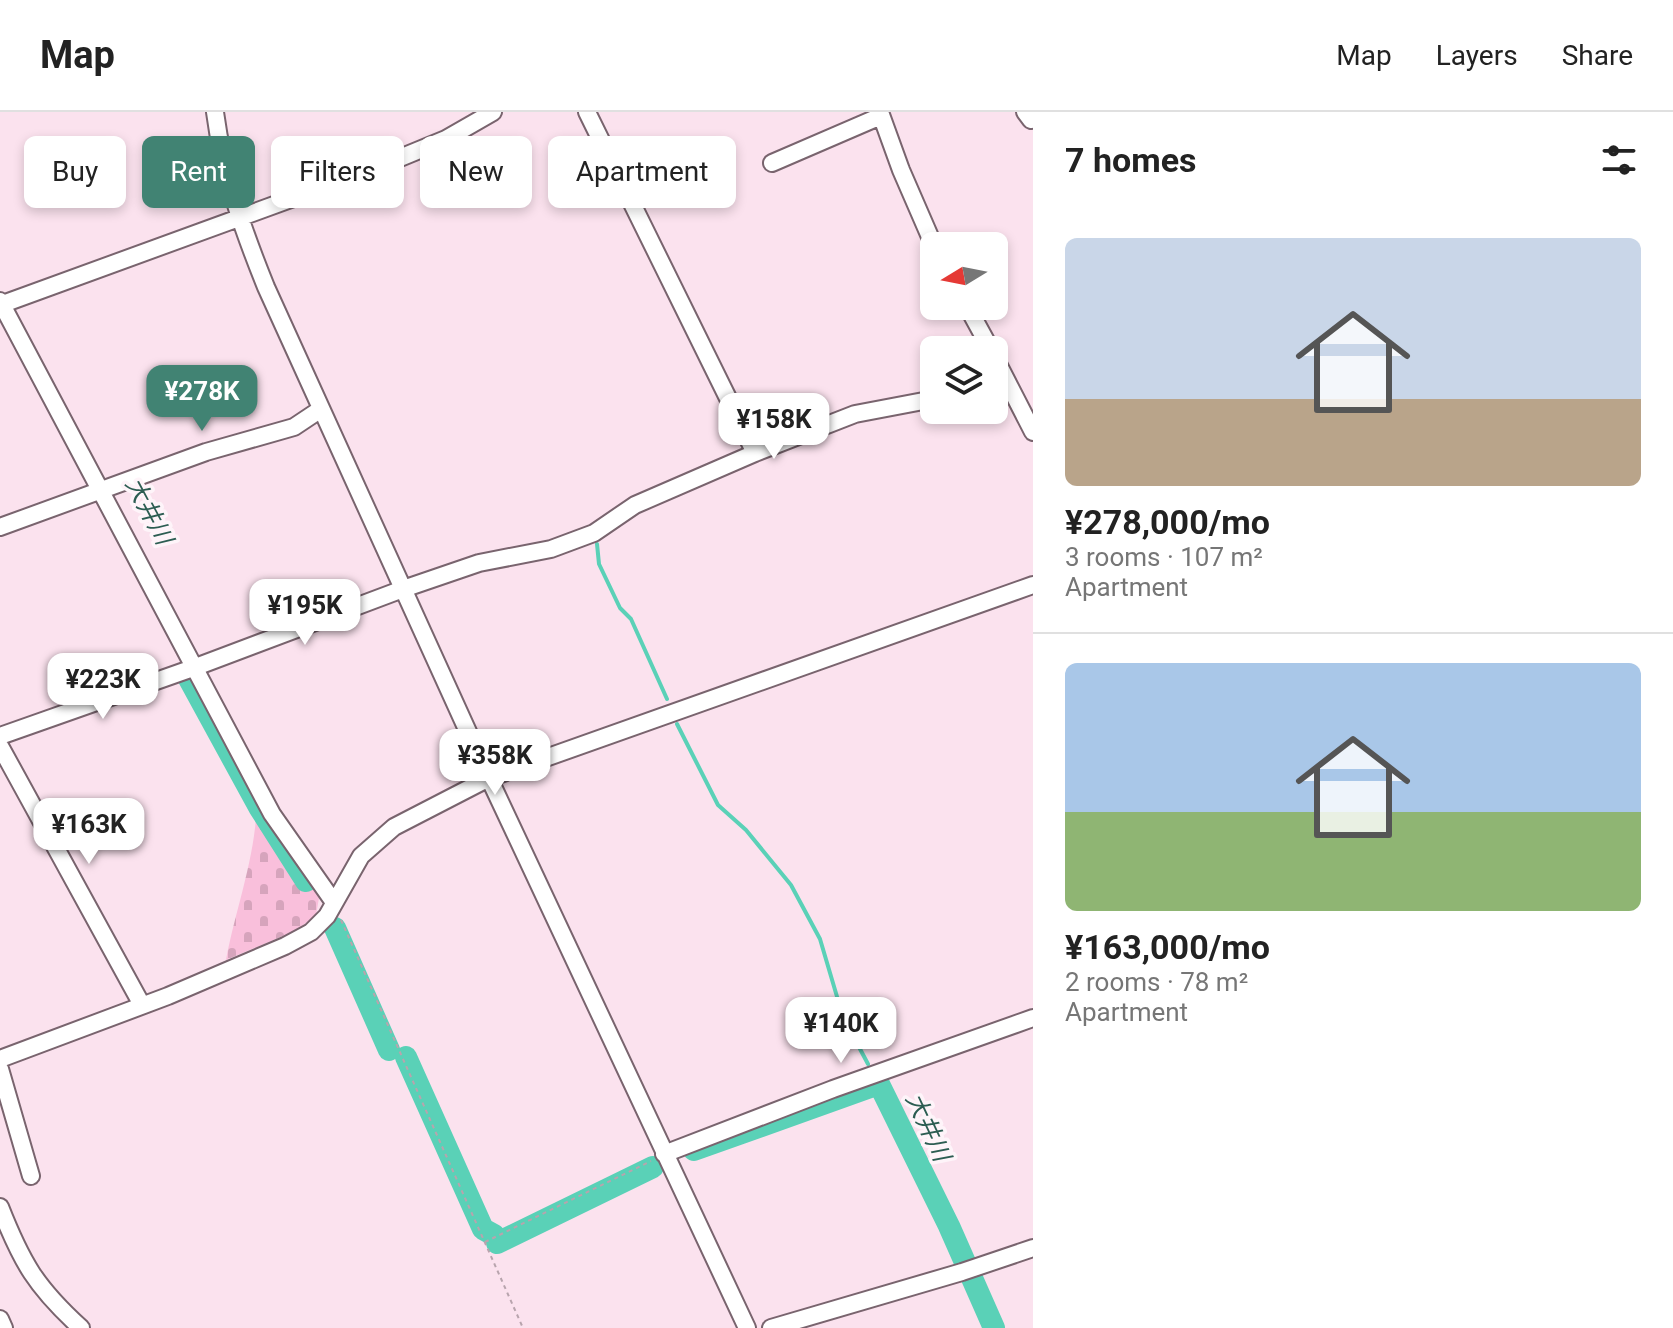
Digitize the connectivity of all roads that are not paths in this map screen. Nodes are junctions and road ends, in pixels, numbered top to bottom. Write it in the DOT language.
graph roads {
  1 [pos="215,112"];
  2 [pos="493,112"];
  3 [pos="587,112"];
  4 [pos="1025,112"];
  5 [pos="880,114"];
  6 [pos="1033,119"];
  7 [pos="772,163"];
  8 [pos="238,218"];
  9 [pos="926,232"];
  10 [pos="1,303"];
  11 [pos="1008,386"];
  12 [pos="920,402"];
  13 [pos="321,409"];
  14 [pos="1033,432"];
  15 [pos="755,453"];
  16 [pos="99,491"];
  17 [pos="0,527"];
  18 [pos="1033,585"];
  19 [pos="403,589"];
  20 [pos="193,668"];
  21 [pos="0,736"];
  22 [pos="0,746"];
  23 [pos="489,778"];
  24 [pos="333,901"];
  25 [pos="142,1005"];
  26 [pos="1033,1018"];
  27 [pos="1,1057"];
  28 [pos="664,1154"];
  29 [pos="31,1176"];
  30 [pos="1,1213"];
  31 [pos="1033,1248"];
  32 [pos="0,1319"];
  33 [pos="4,1328"];
  34 [pos="81,1328"];
  35 [pos="747,1328"];
  36 [pos="771,1328"];
  1 -- 8 [label="street"];
  2 -- 8 [label="street"];
  3 -- 15 [label="street"];
  4 -- 6 [label="street"];
  5 -- 7 [label="street"];
  5 -- 9 [label="street"];
  8 -- 10 [label="street"];
  8 -- 13 [label="street"];
  10 -- 16 [label="street"];
  11 -- 14 [label="street"];
  12 -- 15 [label="street"];
  13 -- 16 [label="street"];
  13 -- 19 [label="street"];
  15 -- 19 [label="street"];
  16 -- 17 [label="street"];
  16 -- 20 [label="street"];
  18 -- 23 [label="street"];
  19 -- 20 [label="street"];
  19 -- 23 [label="street"];
  20 -- 21 [label="street"];
  20 -- 24 [label="street"];
  22 -- 25 [label="street"];
  23 -- 24 [label="street"];
  23 -- 28 [label="street"];
  24 -- 25 [label="street"];
  25 -- 27 [label="street"];
  26 -- 28 [label="street"];
  27 -- 29 [label="street"];
  28 -- 35 [label="street"];
  30 -- 34 [label="street"];
  31 -- 36 [label="street"];
  32 -- 33 [label="street"];
}
